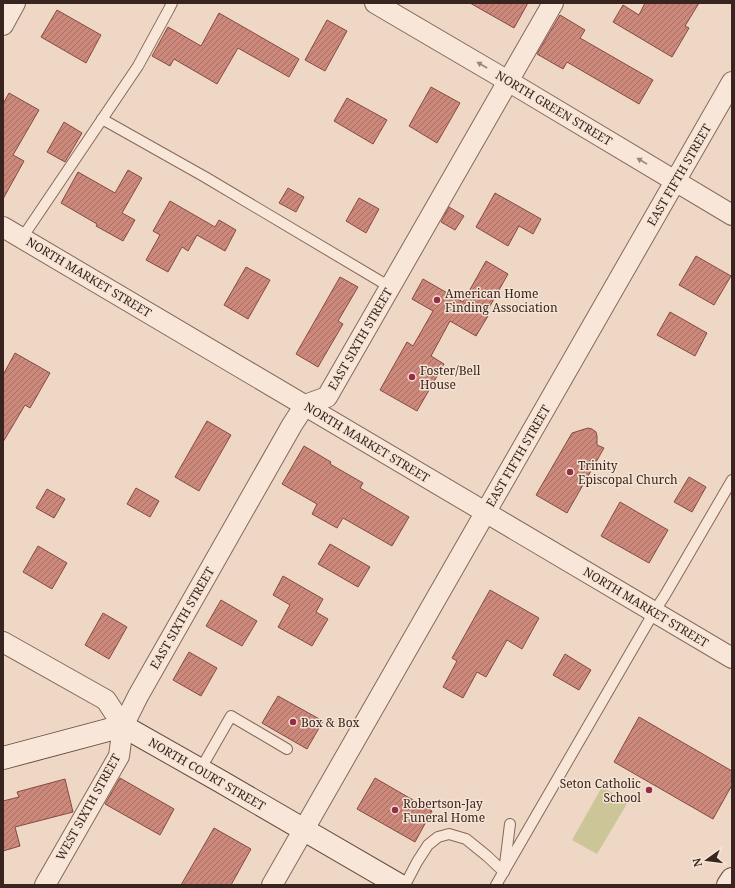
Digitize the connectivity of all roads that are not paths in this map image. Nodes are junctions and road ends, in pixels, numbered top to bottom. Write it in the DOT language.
graph roads {
  1 [pos="15,3"];
  2 [pos="172,3"];
  3 [pos="375,3"];
  4 [pos="553,3"];
  5 [pos="3,25"];
  6 [pos="508,81"];
  7 [pos="732,82"];
  8 [pos="102,119"];
  9 [pos="675,181"];
  10 [pos="732,215"];
  11 [pos="3,227"];
  12 [pos="22,238"];
  13 [pos="390,287"];
  14 [pos="305,405"];
  15 [pos="732,480"];
  16 [pos="486,512"];
  17 [pos="654,612"];
  18 [pos="3,642"];
  19 [pos="732,658"];
  20 [pos="123,726"];
  21 [pos="287,749"];
  22 [pos="3,758"];
  23 [pos="200,770"];
  24 [pos="510,824"];
  25 [pos="303,830"];
  26 [pos="504,872"];
  27 [pos="732,879"];
  28 [pos="45,885"];
  29 [pos="272,885"];
  30 [pos="399,885"];
  31 [pos="405,885"];
  32 [pos="496,885"];
  33 [pos="728,885"];
  1 -- 5 [label="street"];
  2 -- 8 [label="lane"];
  6 -- 3 [label="street, NORTH GREEN STREET, one-way"];
  4 -- 6 [label="street, EAST SIXTH STREET"];
  9 -- 6 [label="street, NORTH GREEN STREET, one-way"];
  6 -- 13 [label="street, EAST SIXTH STREET"];
  7 -- 9 [label="street, EAST FIFTH STREET"];
  8 -- 12 [label="lane"];
  8 -- 13 [label="lane"];
  9 -- 10 [label="street, NORTH GREEN STREET"];
  9 -- 16 [label="street, EAST FIFTH STREET"];
  11 -- 12 [label="street, NORTH MARKET STREET"];
  12 -- 14 [label="street, NORTH MARKET STREET"];
  13 -- 14 [label="street, EAST SIXTH STREET"];
  14 -- 16 [label="street, NORTH MARKET STREET"];
  14 -- 20 [label="street, EAST SIXTH STREET"];
  15 -- 17 [label="lane"];
  16 -- 17 [label="street, NORTH MARKET STREET"];
  16 -- 25 [label="street, EAST FIFTH STREET"];
  17 -- 19 [label="street, NORTH MARKET STREET"];
  17 -- 26 [label="lane"];
  18 -- 20 [label="street"];
  20 -- 22 [label="main road"];
  20 -- 23 [label="main road, NORTH COURT STREET"];
  20 -- 28 [label="street, WEST SIXTH STREET"];
  21 -- 23 [label="lane"];
  23 -- 25 [label="main road, NORTH COURT STREET"];
  24 -- 26 [label="lane"];
  25 -- 29 [label="street, EAST FIFTH STREET"];
  25 -- 30 [label="main road, NORTH COURT STREET"];
  26 -- 31 [label="lane"];
  26 -- 32 [label="lane"];
  27 -- 33 [label="main road"];
}
